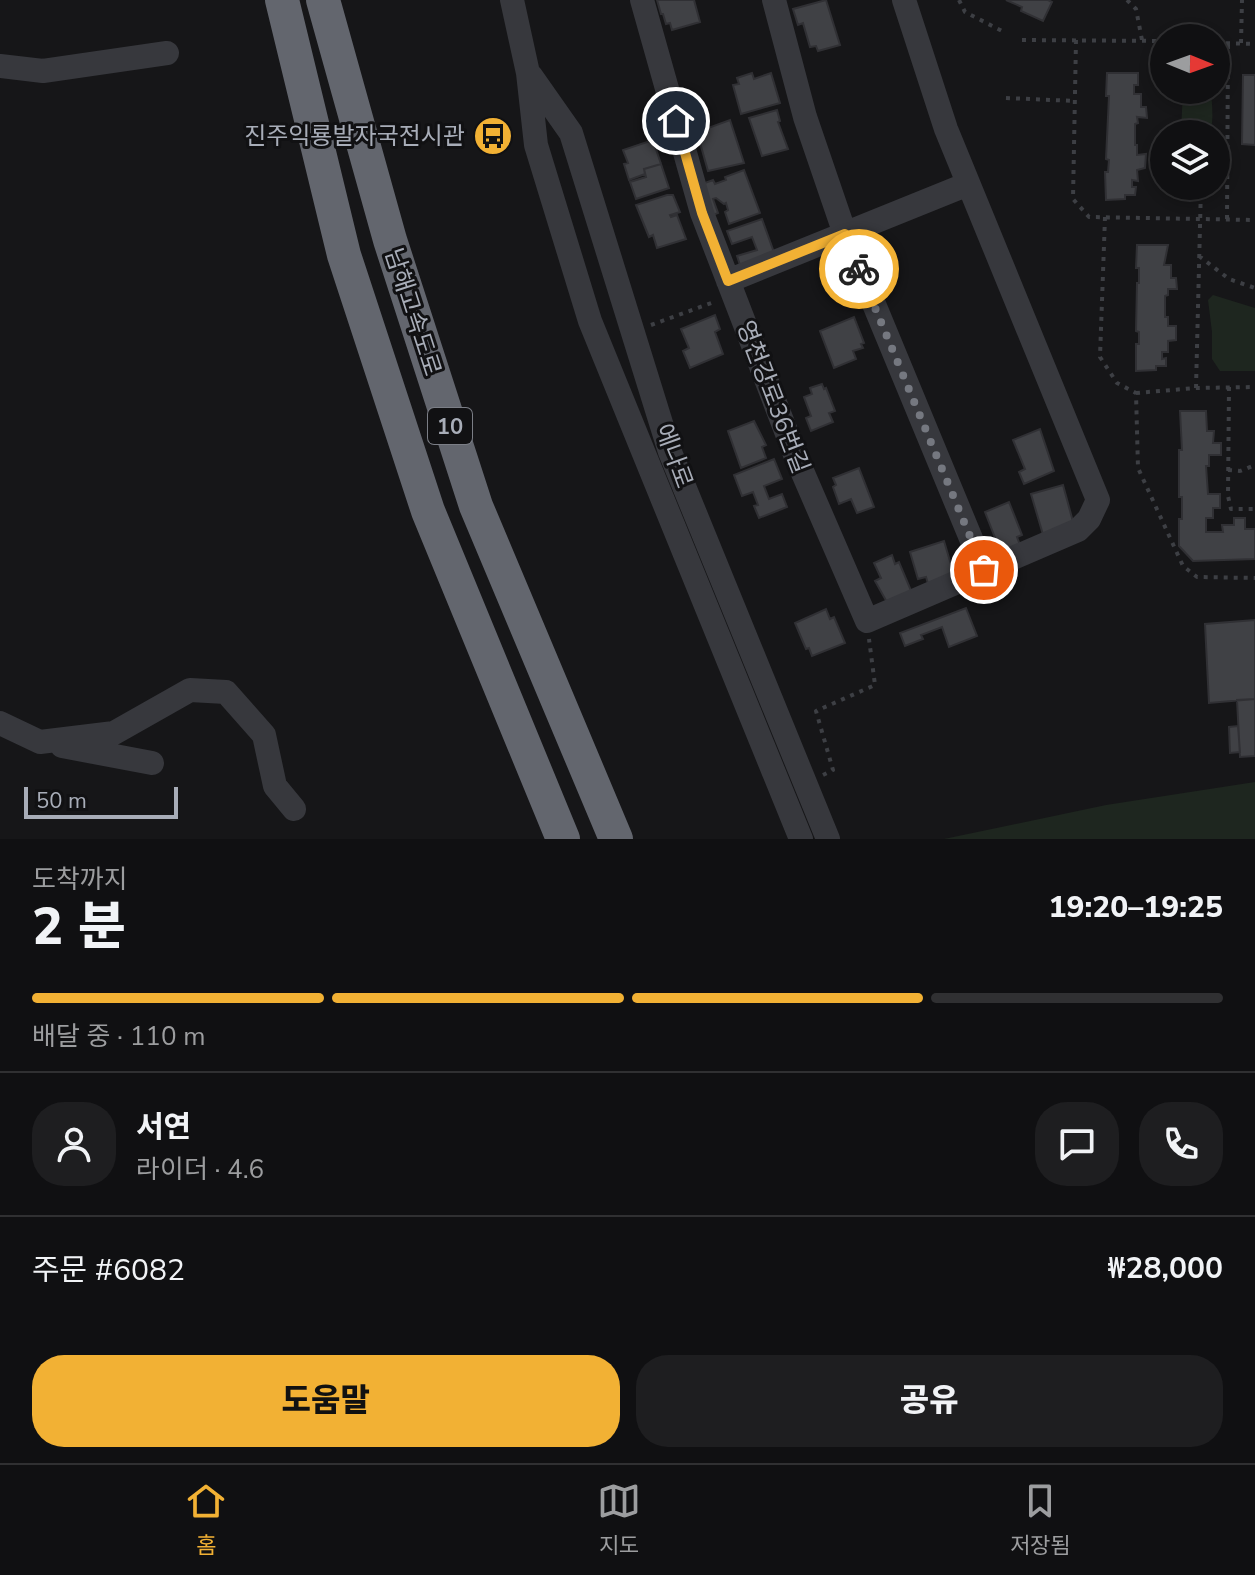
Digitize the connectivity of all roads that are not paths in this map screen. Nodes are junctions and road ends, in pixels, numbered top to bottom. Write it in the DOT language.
graph roads {
  1 [pos="282,0"];
  2 [pos="323,0"];
  3 [pos="512,0"];
  4 [pos="642,0"];
  5 [pos="774,0"];
  6 [pos="904,0"];
  7 [pos="167,53"];
  8 [pos="0,66"];
  9 [pos="528,73"];
  10 [pos="968,184"];
  11 [pos="845,234"];
  12 [pos="731,288"];
  13 [pos="984,570"];
  14 [pos="0,723"];
  15 [pos="40,742"];
  16 [pos="152,763"];
  17 [pos="294,809"];
  18 [pos="563,839"];
  19 [pos="616,839"];
  20 [pos="801,839"];
  21 [pos="828,839"];
  1 -- 18 [label="highway, 남해고속도로 / 10"];
  2 -- 19 [label="highway, 남해고속도로 / 10"];
  3 -- 9 [label="street, 에나로"];
  4 -- 12 [label="street, 영천강로36번길"];
  5 -- 11 [label="street"];
  6 -- 10 [label="street"];
  7 -- 8 [label="street"];
  9 -- 20 [label="street, 에나로"];
  9 -- 21 [label="street, 에나로"];
  10 -- 11 [label="street"];
  10 -- 13 [label="street"];
  11 -- 12 [label="street"];
  11 -- 13 [label="street"];
  12 -- 13 [label="street, 영천강로36번길"];
  14 -- 15 [label="street"];
  15 -- 16 [label="street"];
  15 -- 17 [label="street"];
}
